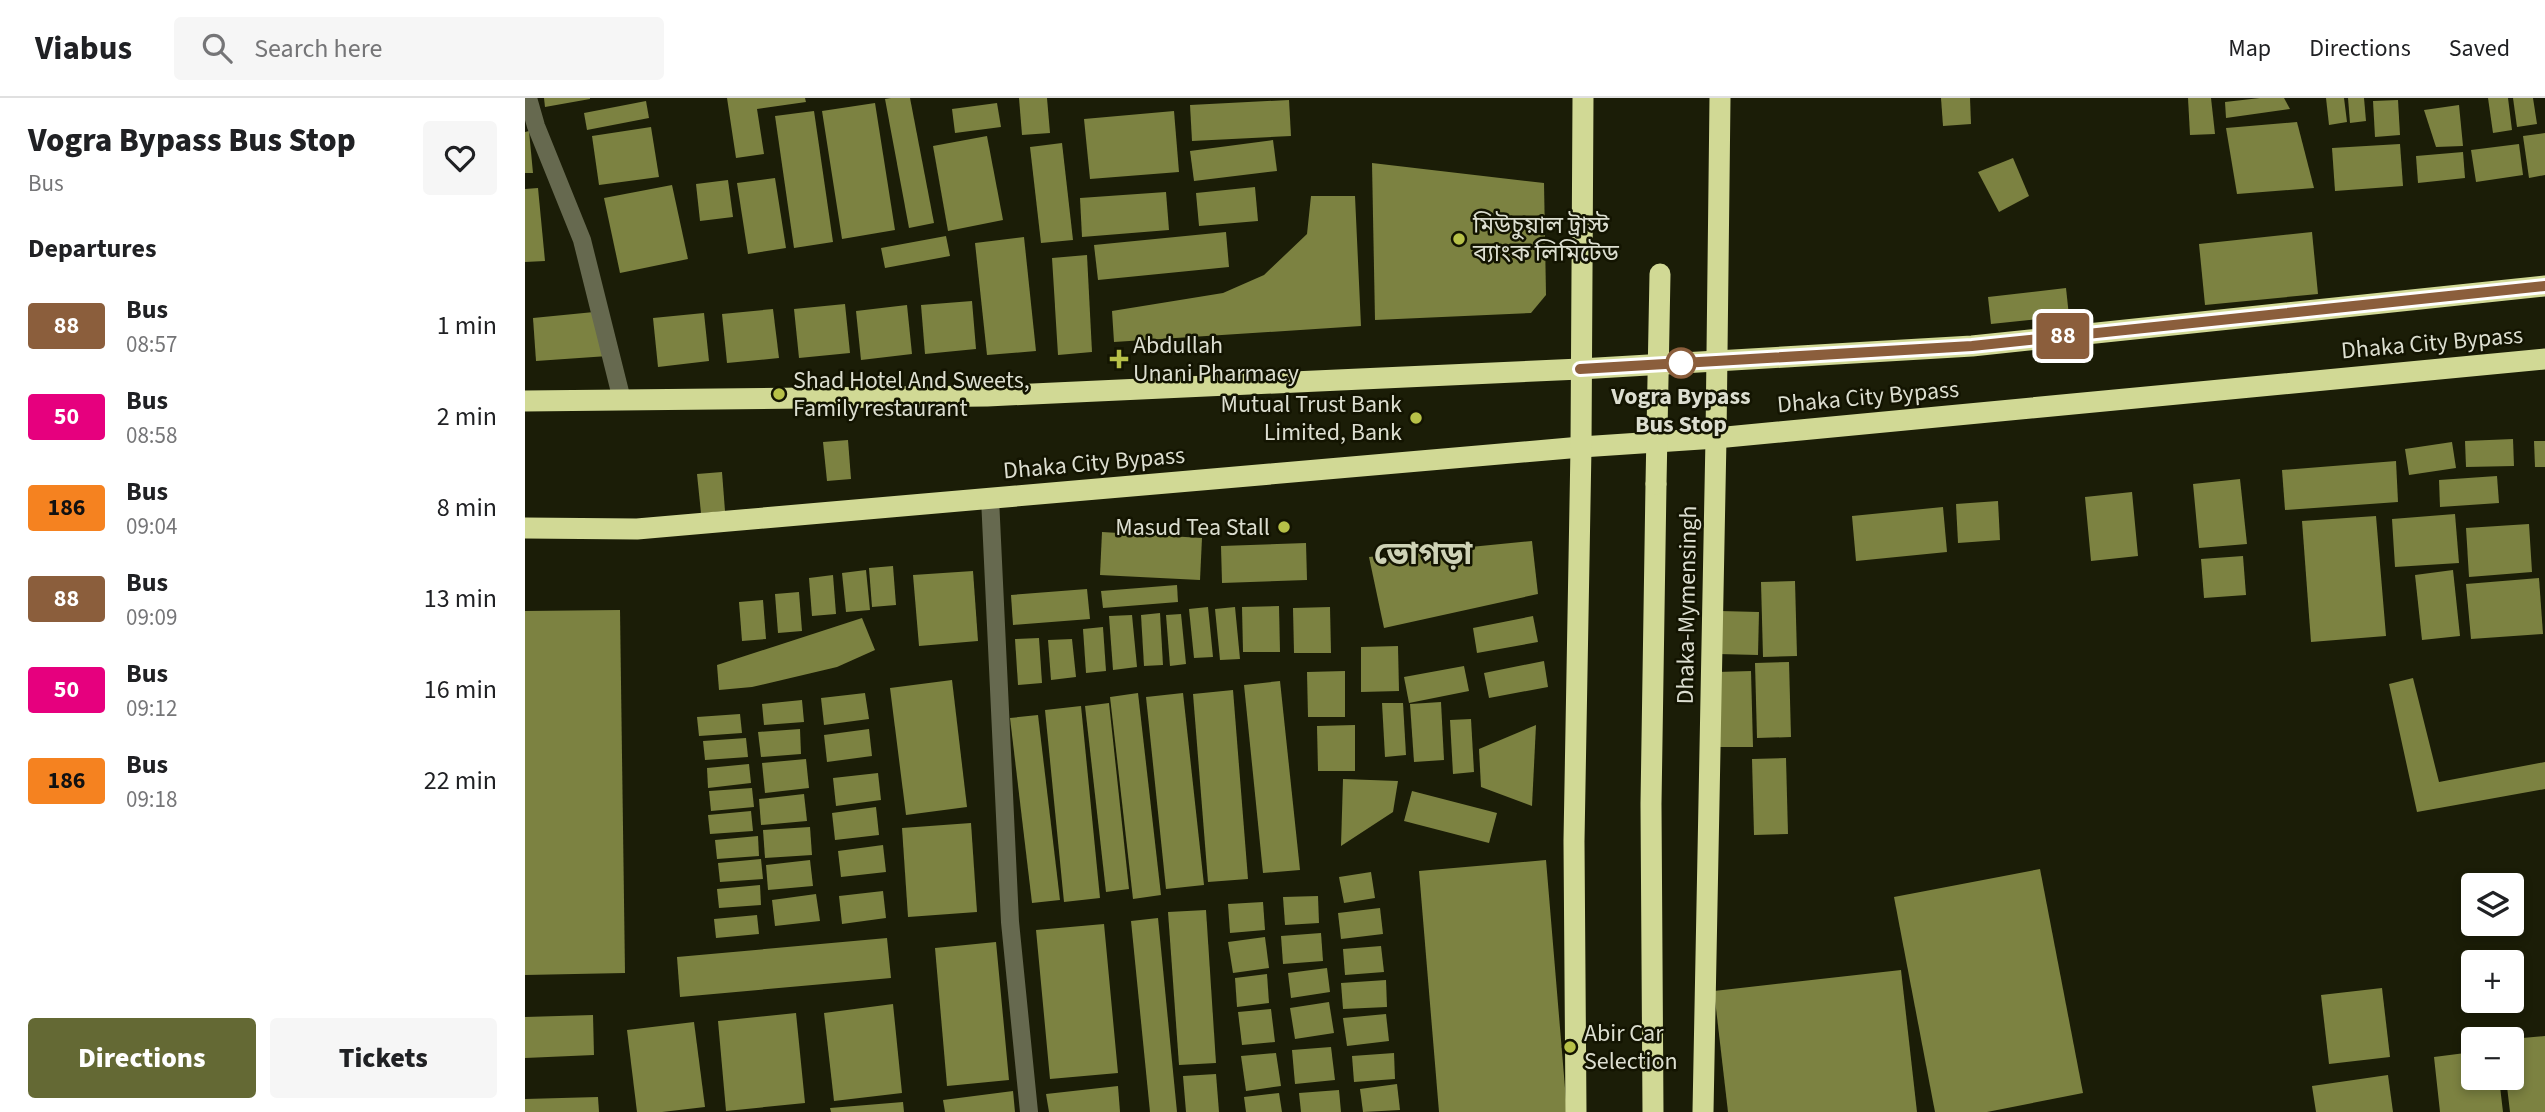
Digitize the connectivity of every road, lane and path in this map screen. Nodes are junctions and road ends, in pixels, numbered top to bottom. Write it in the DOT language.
graph roads {
  1 [pos="529,98"];
  2 [pos="1583,98"];
  3 [pos="1720,98"];
  4 [pos="1660,274"];
  5 [pos="2545,286"];
  6 [pos="2545,359"];
  7 [pos="1716,361"];
  8 [pos="1580,369"];
  9 [pos="622,400"];
  10 [pos="525,401"];
  11 [pos="1716,438"];
  12 [pos="1581,447"];
  13 [pos="989,498"];
  14 [pos="525,528"];
  15 [pos="1029,1112"];
  16 [pos="1576,1112"];
  17 [pos="1653,1112"];
  18 [pos="1703,1112"];
  1 -- 9 [label="street"];
  2 -- 8 [label="highway"];
  3 -- 7 [label="highway, Dhaka-Mymensingh"];
  4 -- 17 [label="highway, bridge"];
  5 -- 7 [label="highway"];
  6 -- 11 [label="highway, Dhaka City Bypass"];
  7 -- 8 [label="highway"];
  7 -- 11 [label="highway, Dhaka-Mymensingh"];
  8 -- 9 [label="highway"];
  8 -- 12 [label="highway"];
  9 -- 10 [label="highway"];
  11 -- 12 [label="highway, Dhaka City Bypass"];
  11 -- 18 [label="highway, Dhaka-Mymensingh"];
  12 -- 13 [label="highway, Dhaka City Bypass"];
  12 -- 16 [label="highway"];
  13 -- 14 [label="highway, Dhaka City Bypass"];
  13 -- 15 [label="street"];
}
